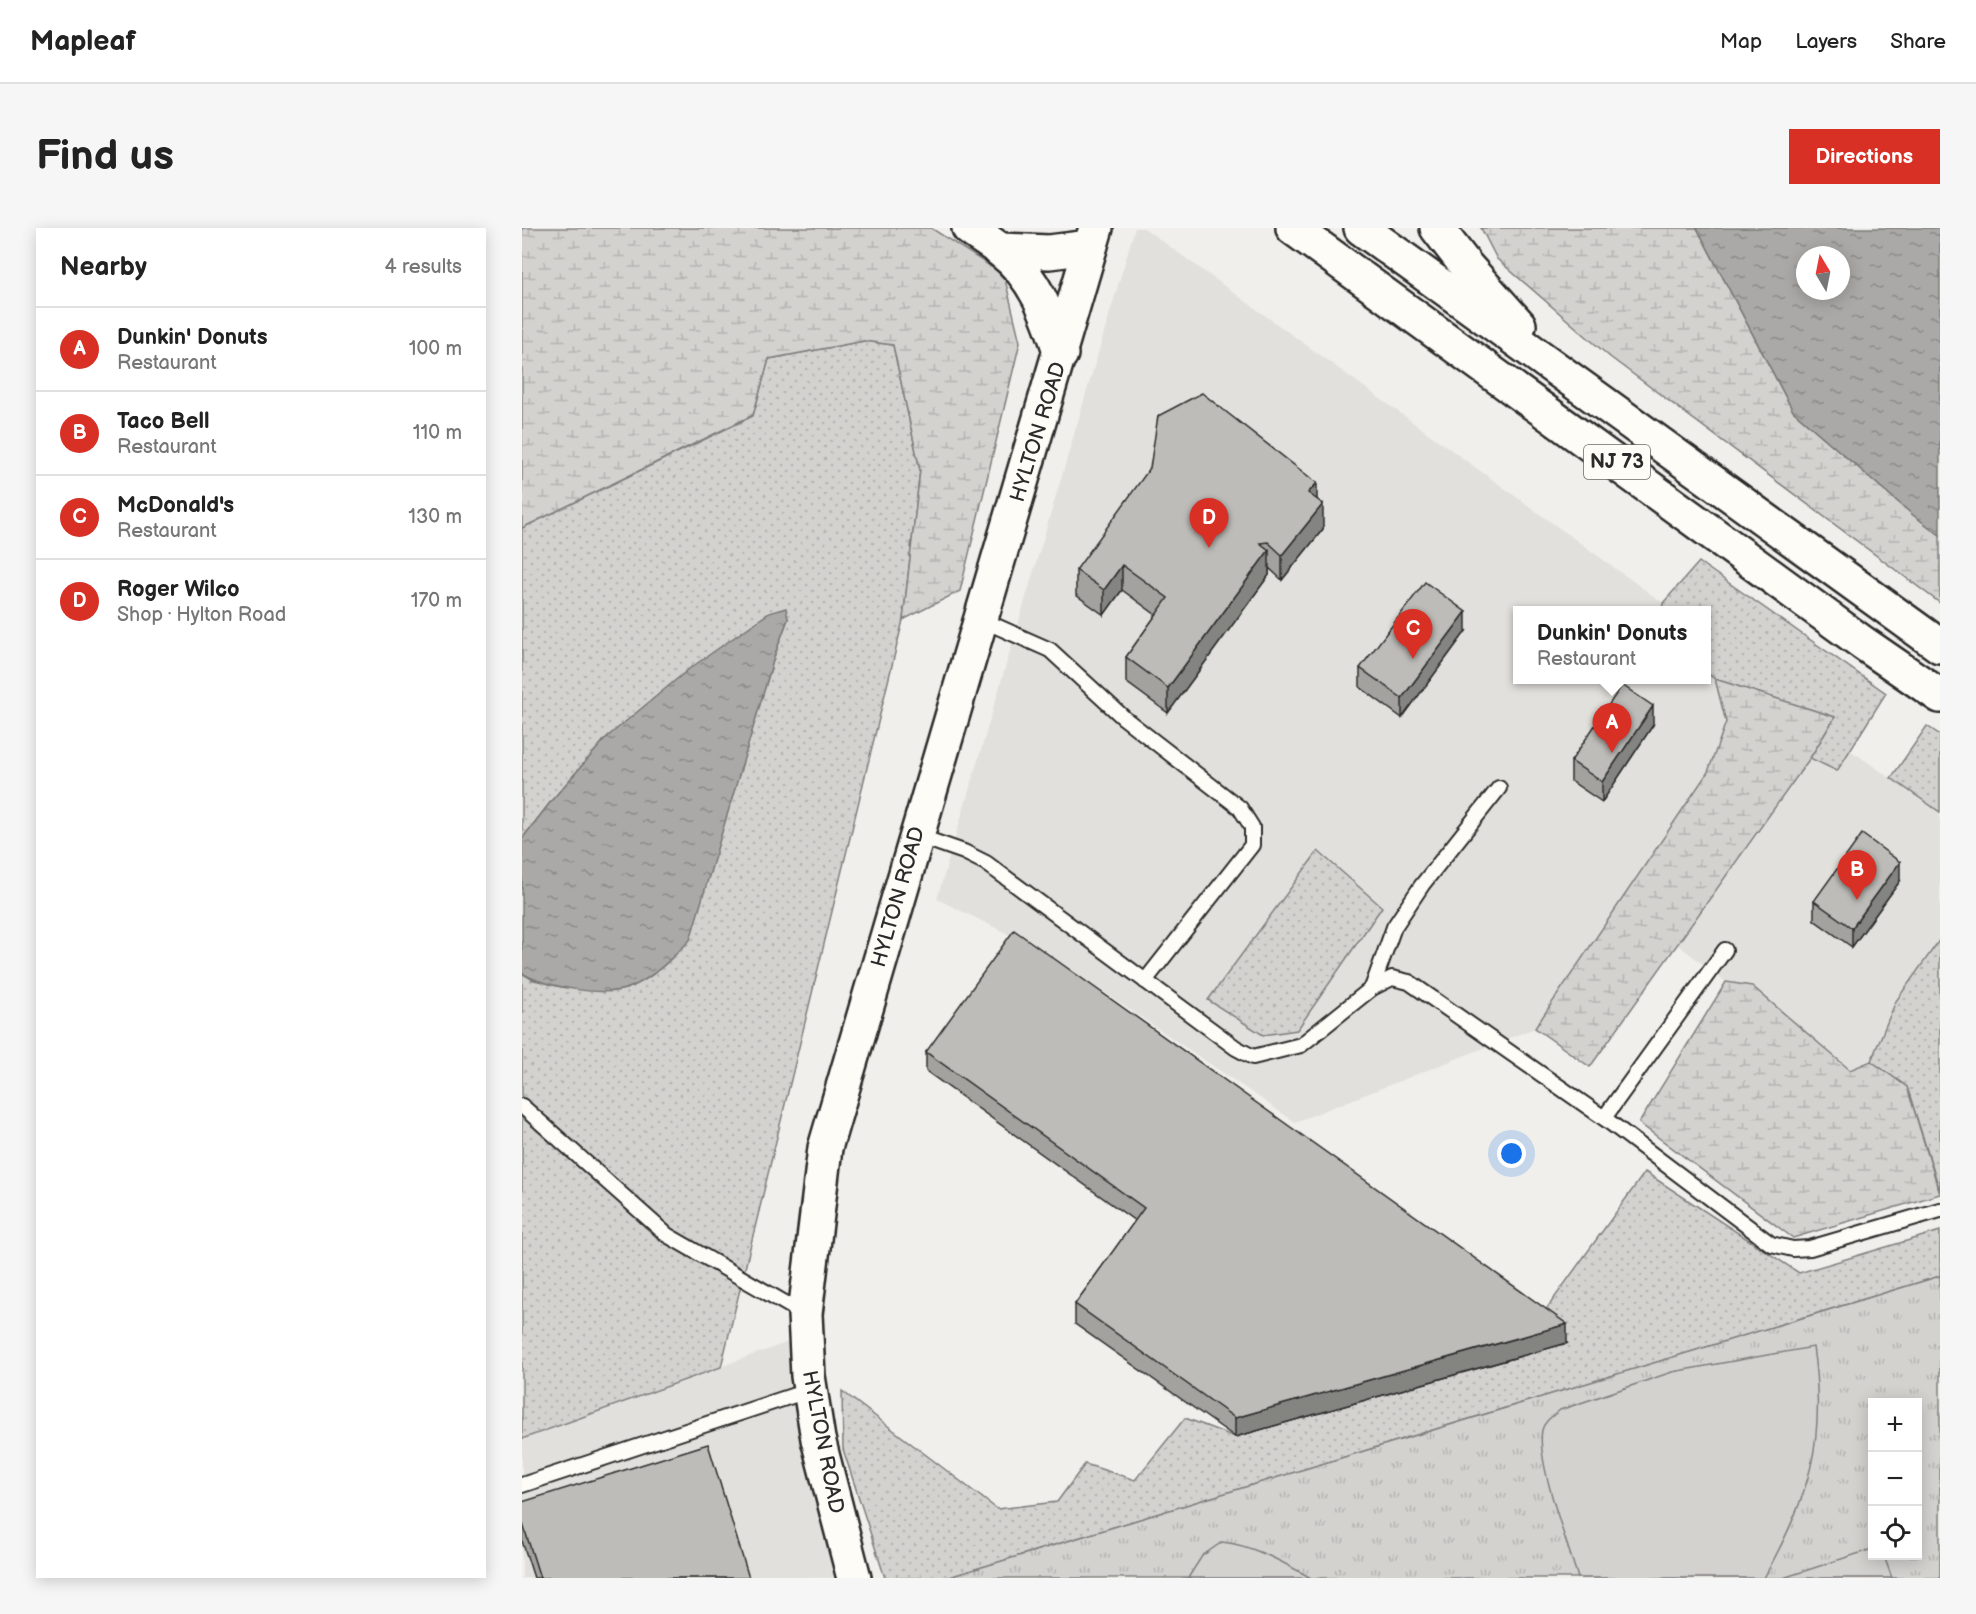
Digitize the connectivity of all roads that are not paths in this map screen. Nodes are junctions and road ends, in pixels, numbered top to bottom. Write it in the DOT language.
graph roads {
  1 [pos="969,228"];
  2 [pos="1293,228"];
  3 [pos="1361,228"];
  4 [pos="1437,228"];
  5 [pos="1093,237"];
  6 [pos="1001,250"];
  7 [pos="1061,354"];
  8 [pos="1565,375"];
  9 [pos="980,619"];
  10 [pos="1940,646"];
  11 [pos="1940,696"];
  12 [pos="1499,788"];
  13 [pos="916,835"];
  14 [pos="1725,950"];
  15 [pos="1145,981"];
  16 [pos="1372,988"];
  17 [pos="522,1106"];
  18 [pos="1604,1119"];
  19 [pos="1940,1210"];
  20 [pos="805,1314"];
  21 [pos="810,1390"];
  22 [pos="522,1485"];
  23 [pos="854,1578"];
  1 -- 6 [label="main road"];
  2 -- 11 [label="main road, NJ 73"];
  3 -- 8 [label="main road, NJ 73"];
  4 -- 8 [label="main road"];
  5 -- 6 [label="main road"];
  5 -- 7 [label="main road, HYLTON ROAD"];
  6 -- 7 [label="main road"];
  7 -- 9 [label="main road, HYLTON ROAD"];
  8 -- 10 [label="main road, NJ 73"];
  9 -- 13 [label="main road, HYLTON ROAD"];
  9 -- 15 [label="lane"];
  12 -- 16 [label="lane"];
  13 -- 15 [label="lane"];
  13 -- 20 [label="main road, HYLTON ROAD"];
  14 -- 18 [label="lane"];
  15 -- 16 [label="lane"];
  16 -- 18 [label="lane"];
  17 -- 20 [label="lane"];
  18 -- 19 [label="lane"];
  20 -- 21 [label="main road, HYLTON ROAD"];
  21 -- 22 [label="lane"];
  21 -- 23 [label="main road, HYLTON ROAD"];
}
